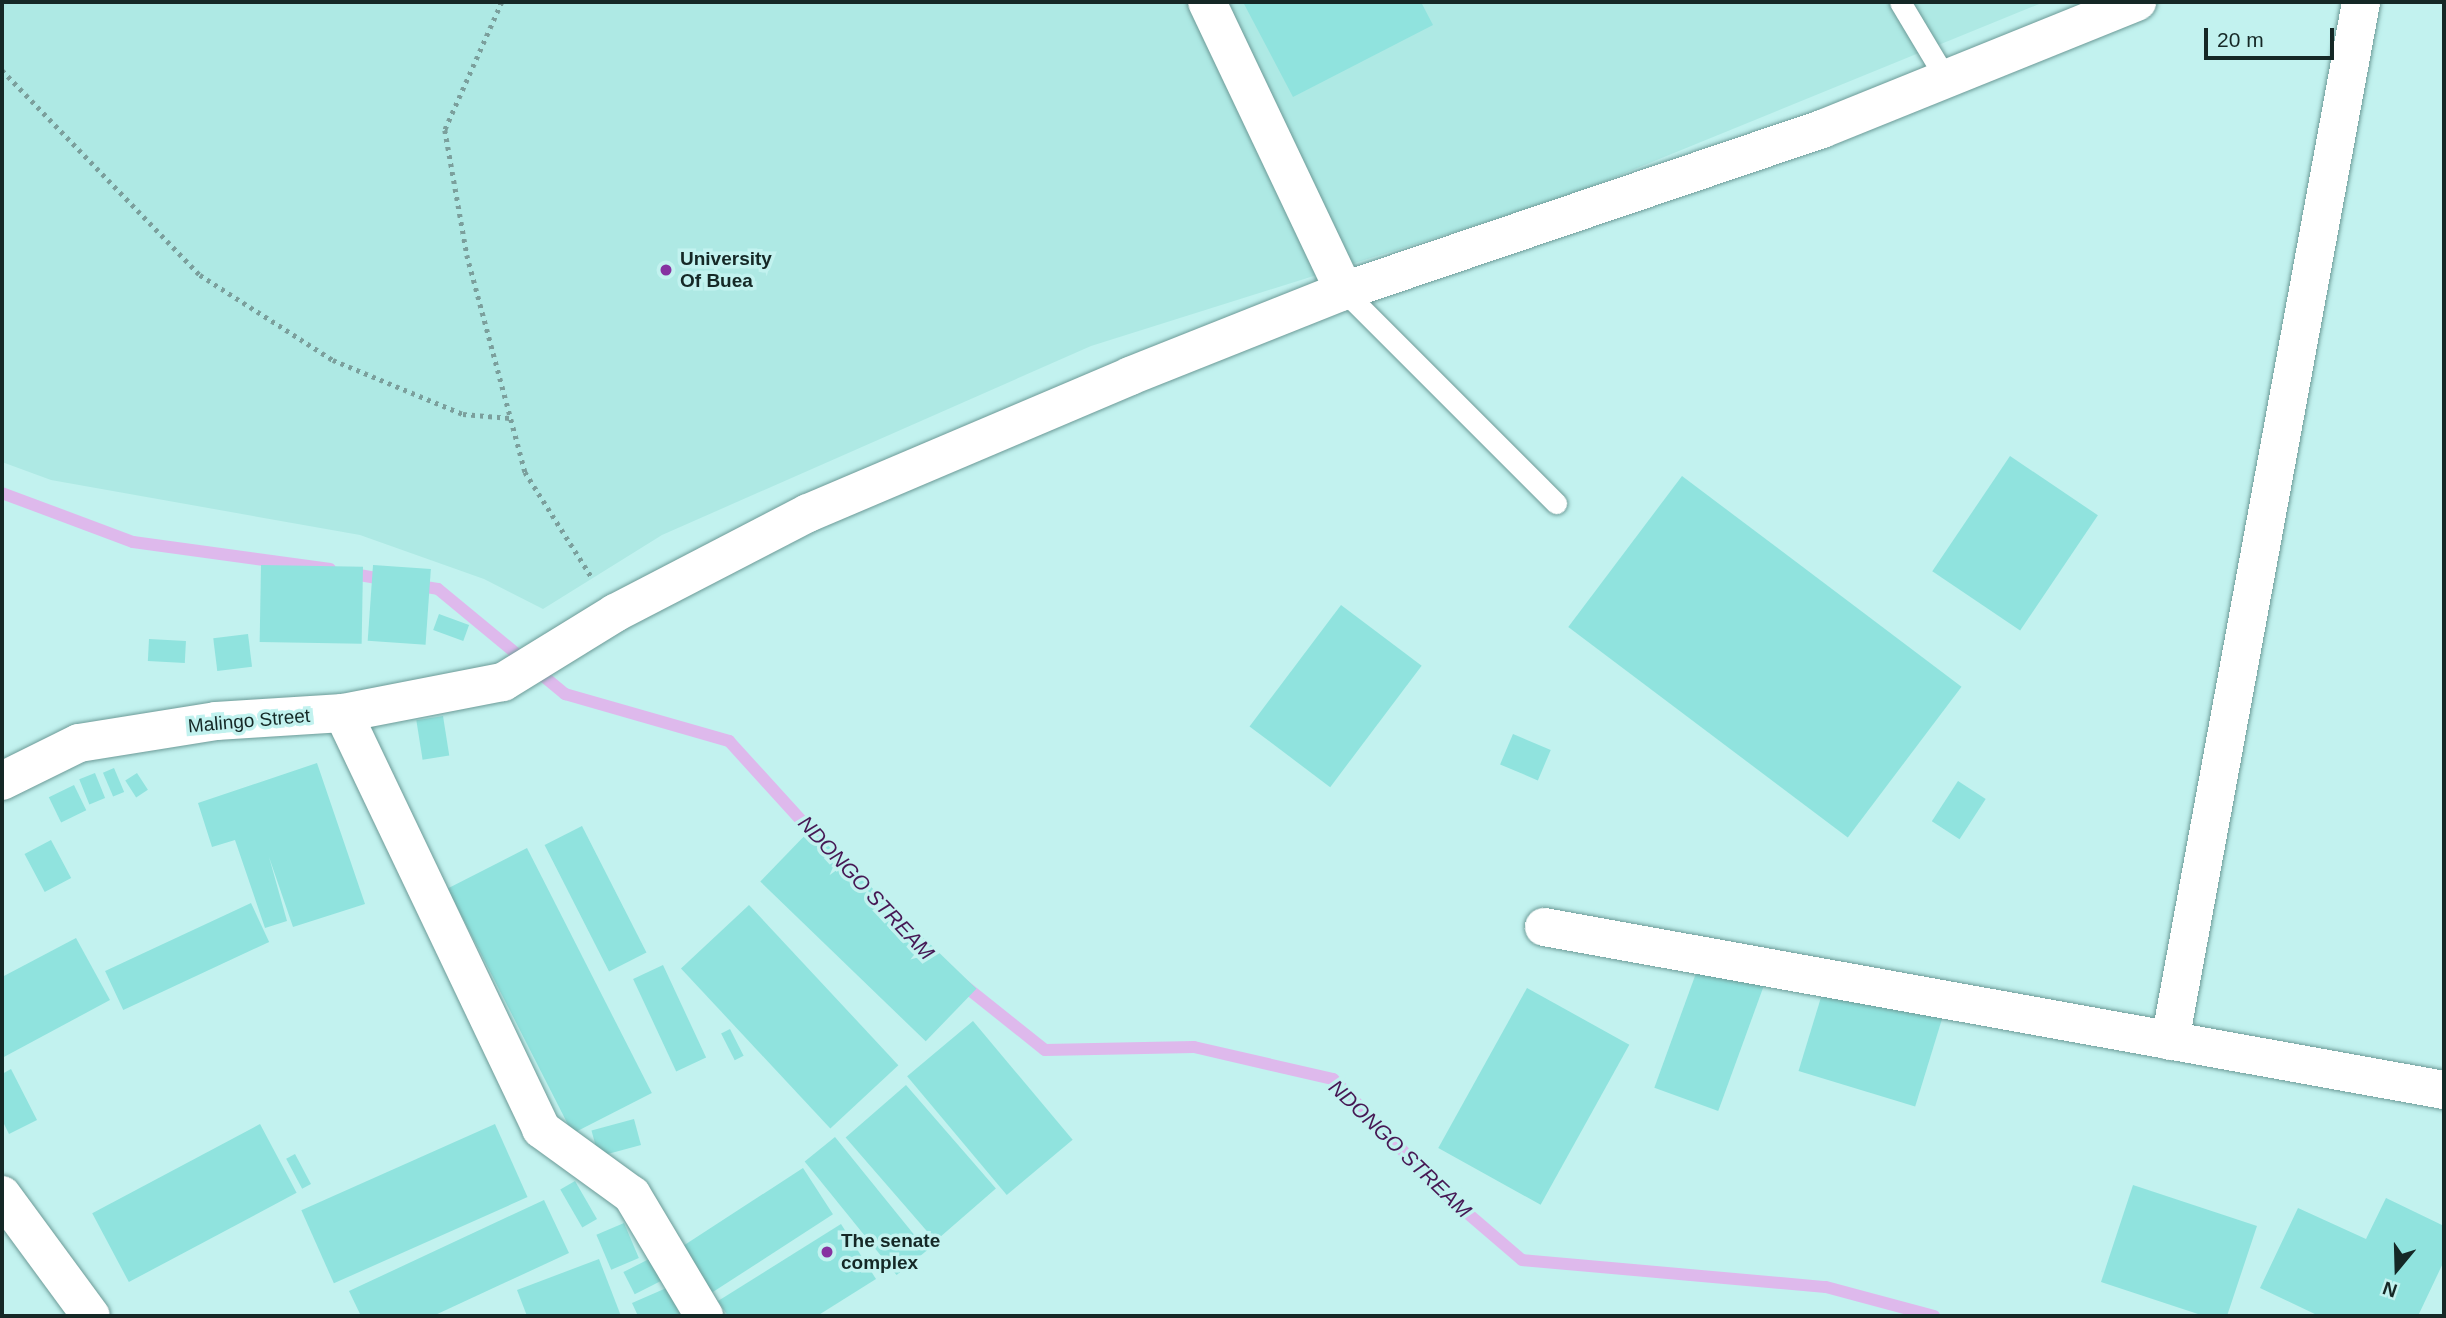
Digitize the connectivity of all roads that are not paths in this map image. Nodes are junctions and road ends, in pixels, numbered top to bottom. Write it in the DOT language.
graph roads {
  1 [pos="1207,2"];
  2 [pos="1900,2"];
  3 [pos="2137,2"];
  4 [pos="2361,2"];
  5 [pos="1946,79"];
  6 [pos="1344,291"];
  7 [pos="1556,503"];
  8 [pos="343,713"];
  9 [pos="2,781"];
  10 [pos="1544,927"];
  11 [pos="2170,1041"];
  12 [pos="2444,1090"];
  13 [pos="2,1195"];
  14 [pos="91,1316"];
  15 [pos="704,1316"];
  1 -- 6 [label="street"];
  2 -- 5 [label="lane"];
  3 -- 5 [label="street, Malingo Street"];
  4 -- 11 [label="street"];
  5 -- 6 [label="street, Malingo Street"];
  6 -- 7 [label="lane"];
  6 -- 8 [label="street, Malingo Street"];
  8 -- 9 [label="street, Malingo Street"];
  8 -- 15 [label="street"];
  10 -- 11 [label="street"];
  11 -- 12 [label="street"];
  13 -- 14 [label="street"];
}
